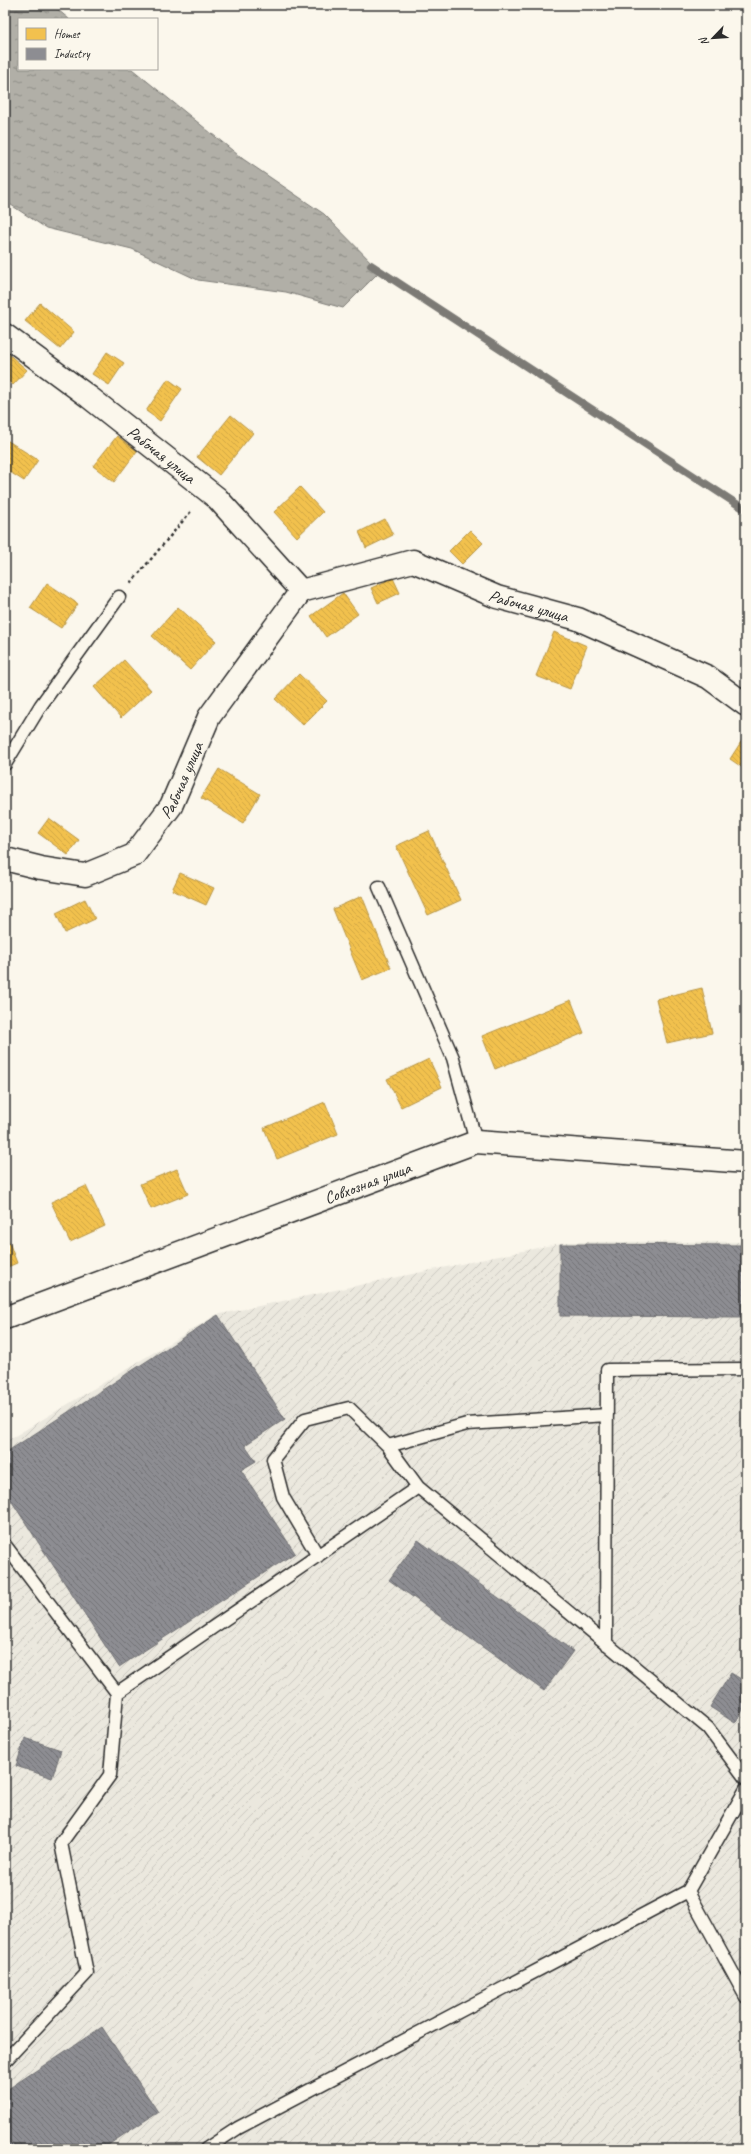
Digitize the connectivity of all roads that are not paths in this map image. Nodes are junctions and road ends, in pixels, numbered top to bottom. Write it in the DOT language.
graph roads {
  1 [pos="5,335"];
  2 [pos="302,591"];
  3 [pos="119,597"];
  4 [pos="746,705"];
  5 [pos="5,764"];
  6 [pos="5,859"];
  7 [pos="379,887"];
  8 [pos="476,1142"];
  9 [pos="746,1162"];
  10 [pos="5,1318"];
  11 [pos="746,1369"];
  12 [pos="607,1415"];
  13 [pos="388,1446"];
  14 [pos="418,1487"];
  15 [pos="5,1545"];
  16 [pos="318,1556"];
  17 [pos="606,1644"];
  18 [pos="117,1693"];
  19 [pos="746,1779"];
  20 [pos="746,1789"];
  21 [pos="688,1891"];
  22 [pos="746,1996"];
  23 [pos="5,2062"];
  24 [pos="206,2149"];
  1 -- 2 [label="street, Рабочая улица"];
  2 -- 4 [label="street, Рабочая улица"];
  2 -- 6 [label="street, Рабочая улица"];
  3 -- 5 [label="lane"];
  7 -- 8 [label="lane"];
  8 -- 9 [label="street, Совхозная улица"];
  8 -- 10 [label="street, Совхозная улица"];
  11 -- 12 [label="lane"];
  12 -- 13 [label="lane"];
  12 -- 17 [label="lane"];
  13 -- 14 [label="lane"];
  13 -- 16 [label="lane"];
  14 -- 16 [label="lane"];
  14 -- 17 [label="lane"];
  15 -- 18 [label="lane"];
  16 -- 18 [label="lane"];
  17 -- 19 [label="lane"];
  18 -- 23 [label="lane"];
  20 -- 21 [label="lane"];
  21 -- 22 [label="lane"];
  21 -- 24 [label="lane"];
}
